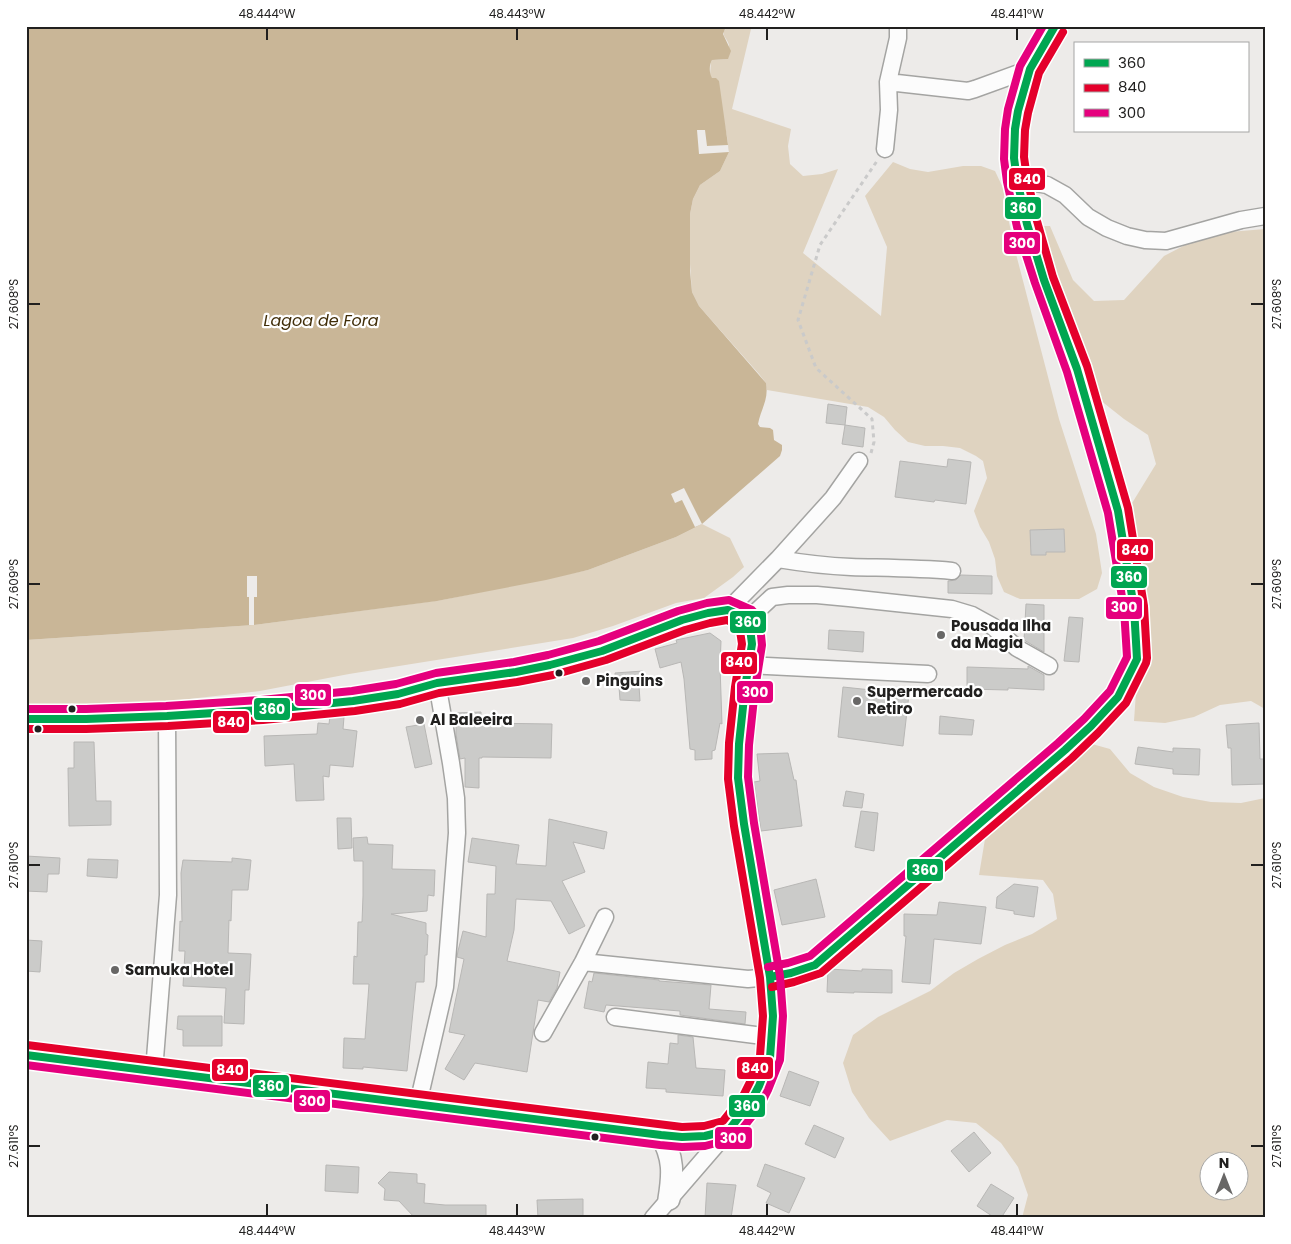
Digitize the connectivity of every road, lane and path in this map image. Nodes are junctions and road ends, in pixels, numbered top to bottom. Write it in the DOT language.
graph roads {
  1 [pos="898,26"];
  2 [pos="1055,26"];
  3 [pos="1030,69"];
  4 [pos="888,82"];
  5 [pos="885,149"];
  6 [pos="1017,180"];
  7 [pos="1265,216"];
  8 [pos="859,462"];
  9 [pos="778,559"];
  10 [pos="952,571"];
  11 [pos="737,614"];
  12 [pos="749,665"];
  13 [pos="1048,666"];
  14 [pos="928,674"];
  15 [pos="437,683"];
  16 [pos="168,716"];
  17 [pos="26,719"];
  18 [pos="605,917"];
  19 [pos="583,962"];
  20 [pos="770,977"];
  21 [pos="615,1017"];
  22 [pos="543,1033"];
  23 [pos="771,1037"];
  24 [pos="26,1055"];
  25 [pos="154,1071"];
  26 [pos="418,1104"];
  27 [pos="729,1130"];
  28 [pos="661,1135"];
  29 [pos="669,1199"];
  30 [pos="653,1218"];
  1 -- 4 [label="street"];
  2 -- 3 [label="main road"];
  3 -- 4 [label="street"];
  3 -- 6 [label="main road"];
  4 -- 5 [label="street"];
  5 -- 8 [label="path"];
  6 -- 7 [label="street"];
  6 -- 20 [label="main road"];
  8 -- 9 [label="street"];
  9 -- 10 [label="street"];
  9 -- 11 [label="street"];
  11 -- 12 [label="main road"];
  11 -- 13 [label="street"];
  11 -- 15 [label="main road"];
  12 -- 14 [label="street"];
  12 -- 20 [label="main road"];
  15 -- 16 [label="main road"];
  15 -- 26 [label="street"];
  16 -- 17 [label="main road"];
  16 -- 25 [label="street"];
  18 -- 19 [label="street"];
  19 -- 20 [label="street"];
  19 -- 22 [label="street"];
  20 -- 23 [label="main road"];
  21 -- 23 [label="street"];
  23 -- 27 [label="main road"];
  24 -- 25 [label="main road"];
  25 -- 26 [label="main road"];
  26 -- 28 [label="main road"];
  27 -- 28 [label="main road"];
  27 -- 29 [label="street"];
  28 -- 29 [label="main road"];
  29 -- 30 [label="street"];
}
